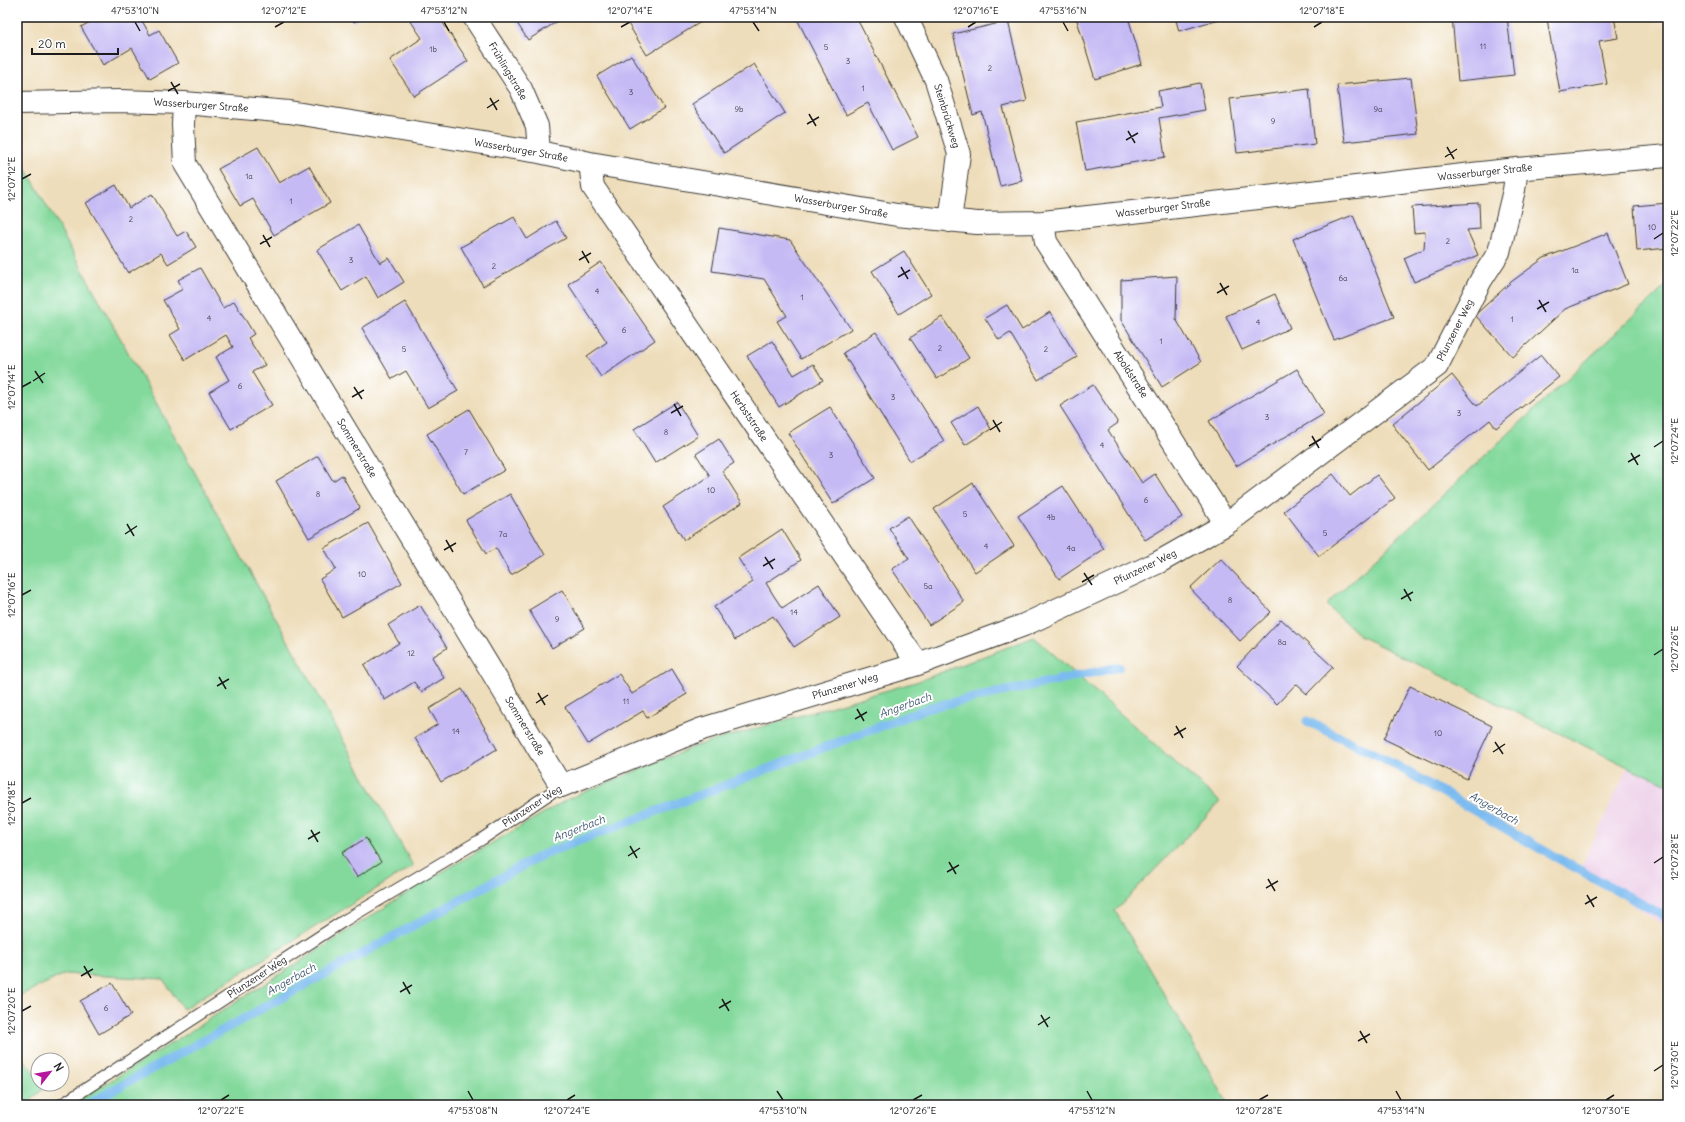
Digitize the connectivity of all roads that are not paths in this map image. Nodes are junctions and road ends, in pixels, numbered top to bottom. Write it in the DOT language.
graph roads {
  1 [pos="474,17"];
  2 [pos="906,17"];
  3 [pos="184,103"];
  4 [pos="17,104"];
  5 [pos="539,152"];
  6 [pos="1668,156"];
  7 [pos="590,163"];
  8 [pos="1517,169"];
  9 [pos="950,221"];
  10 [pos="1043,222"];
  11 [pos="1226,524"];
  12 [pos="918,664"];
  13 [pos="561,786"];
  14 [pos="61,1105"];
  1 -- 5 [label="street, Frühlingstraße"];
  2 -- 9 [label="street, Steinbrückweg"];
  3 -- 4 [label="street, Wasserburger Straße"];
  3 -- 5 [label="street, Wasserburger Straße"];
  3 -- 13 [label="street, Sommerstraße"];
  5 -- 7 [label="street, Wasserburger Straße"];
  6 -- 8 [label="street, Wasserburger Straße"];
  7 -- 9 [label="street, Wasserburger Straße"];
  7 -- 12 [label="street, Herbststraße"];
  8 -- 10 [label="street, Wasserburger Straße"];
  8 -- 11 [label="street, Pfunzener Weg"];
  9 -- 10 [label="street, Wasserburger Straße"];
  10 -- 11 [label="street, Aboldstraße"];
  11 -- 12 [label="street, Pfunzener Weg"];
  12 -- 13 [label="street, Pfunzener Weg"];
  13 -- 14 [label="lane, Pfunzener Weg"];
}
